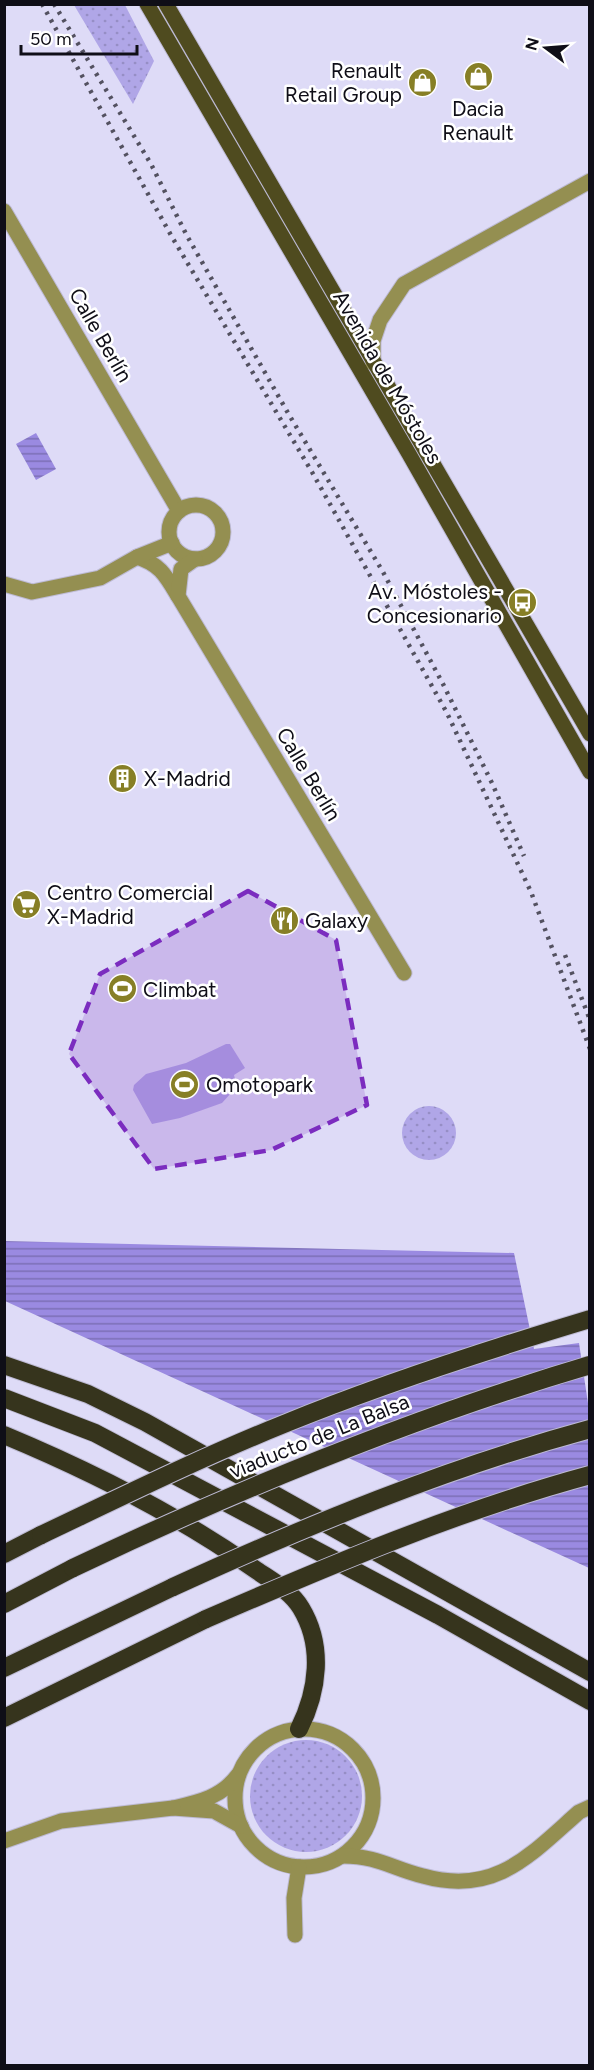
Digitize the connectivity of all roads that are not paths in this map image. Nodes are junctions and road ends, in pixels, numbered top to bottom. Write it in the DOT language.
graph roads {
  1 [pos="147,4"];
  2 [pos="166,4"];
  3 [pos="590,180"];
  4 [pos="4,211"];
  5 [pos="373,363"];
  6 [pos="179,511"];
  7 [pos="172,543"];
  8 [pos="137,557"];
  9 [pos="195,559"];
  10 [pos="4,584"];
  11 [pos="178,596"];
  12 [pos="590,734"];
  13 [pos="590,772"];
  14 [pos="404,973"];
  15 [pos="590,1319"];
  16 [pos="4,1365"];
  17 [pos="590,1365"];
  18 [pos="4,1398"];
  19 [pos="590,1429"];
  20 [pos="4,1435"];
  21 [pos="590,1475"];
  22 [pos="7,1553"];
  23 [pos="4,1604"];
  24 [pos="4,1668"];
  25 [pos="590,1672"];
  26 [pos="590,1701"];
  27 [pos="4,1718"];
  28 [pos="298,1729"];
  29 [pos="240,1773"];
  30 [pos="590,1807"];
  31 [pos="173,1808"];
  32 [pos="241,1826"];
  33 [pos="4,1841"];
  34 [pos="343,1856"];
  35 [pos="299,1867"];
  36 [pos="295,1935"];
  1 -- 13 [label="main road, Avenida de Móstoles"];
  2 -- 5 [label="main road, Avenida de Móstoles"];
  3 -- 5 [label="street, Avenida de Móstoles"];
  4 -- 6 [label="street, Calle Berlín"];
  5 -- 12 [label="main road, Avenida de Móstoles"];
  6 -- 7 [label="street"];
  6 -- 9 [label="street"];
  7 -- 8 [label="street"];
  7 -- 9 [label="street"];
  8 -- 10 [label="street"];
  8 -- 11 [label="street, Calle Berlín"];
  9 -- 11 [label="street"];
  11 -- 14 [label="street, Calle Berlín"];
  15 -- 22 [label="highway, bridge"];
  16 -- 25 [label="highway"];
  17 -- 23 [label="highway, viaducto de La Balsa, bridge"];
  18 -- 26 [label="highway"];
  19 -- 24 [label="highway, bridge"];
  20 -- 28 [label="highway"];
  21 -- 27 [label="highway, bridge"];
  28 -- 29 [label="street"];
  28 -- 34 [label="street"];
  29 -- 31 [label="street"];
  29 -- 32 [label="street"];
  30 -- 34 [label="street"];
  31 -- 32 [label="street"];
  31 -- 33 [label="street"];
  32 -- 35 [label="street"];
  34 -- 35 [label="street"];
  35 -- 36 [label="street"];
}
